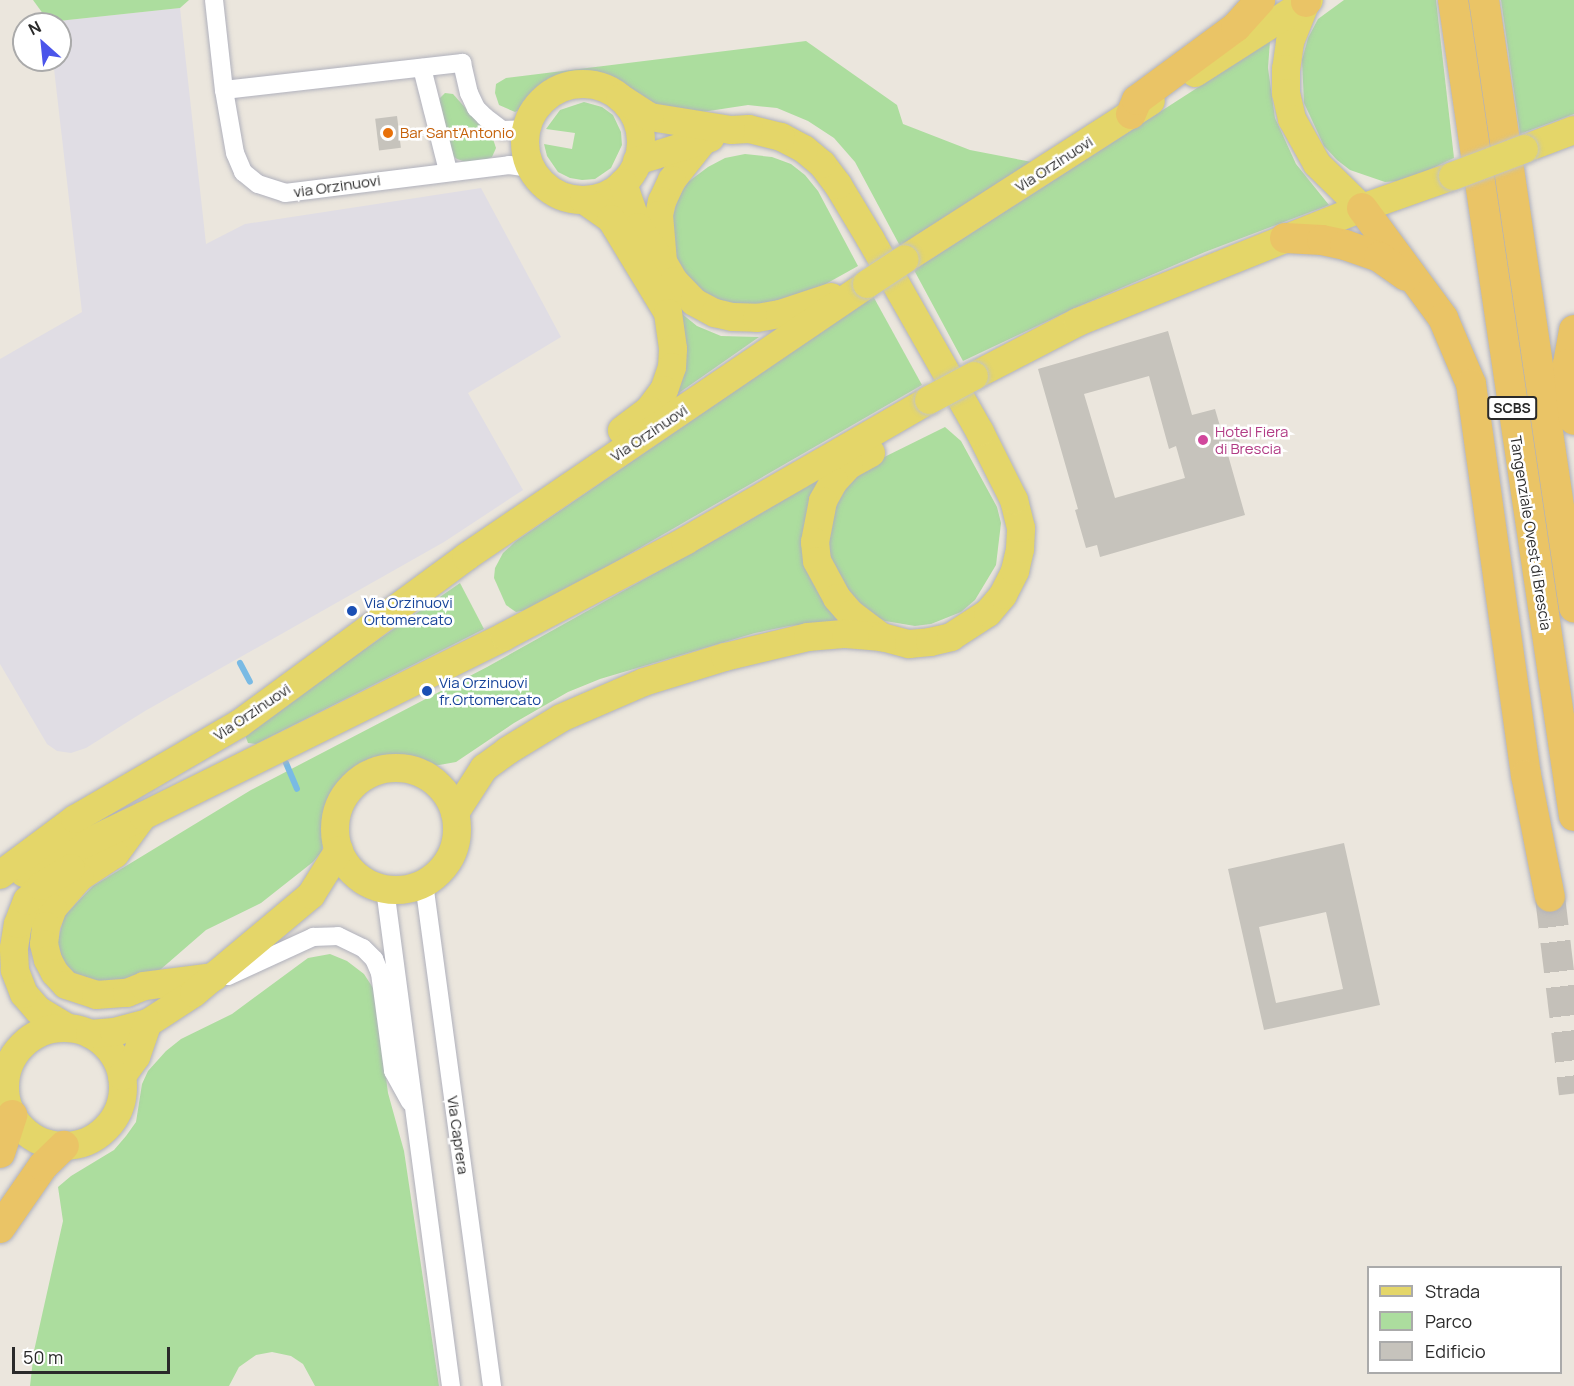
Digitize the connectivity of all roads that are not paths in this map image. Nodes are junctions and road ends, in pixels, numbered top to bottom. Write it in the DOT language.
graph roads {
  1 [pos="214,0"];
  2 [pos="1260,0"];
  3 [pos="1307,0"];
  4 [pos="1453,0"];
  5 [pos="1484,0"];
  6 [pos="422,68"];
  7 [pos="224,90"];
  8 [pos="621,98"];
  9 [pos="1131,114"];
  10 [pos="526,129"];
  11 [pos="731,130"];
  12 [pos="1574,130"];
  13 [pos="704,141"];
  14 [pos="531,168"];
  15 [pos="447,171"];
  16 [pos="630,172"];
  17 [pos="584,200"];
  18 [pos="1362,208"];
  19 [pos="1285,238"];
  20 [pos="663,262"];
  21 [pos="864,285"];
  22 [pos="1423,287"];
  23 [pos="1574,330"];
  24 [pos="930,400"];
  25 [pos="1574,420"];
  26 [pos="546,503"];
  27 [pos="1574,607"];
  28 [pos="882,638"];
  29 [pos="1565,756"];
  30 [pos="484,768"];
  31 [pos="432,779"];
  32 [pos="455,813"];
  33 [pos="143,816"];
  34 [pos="1574,816"];
  35 [pos="339,850"];
  36 [pos="0,874"];
  37 [pos="424,883"];
  38 [pos="0,884"];
  39 [pos="375,885"];
  40 [pos="311,895"];
  41 [pos="204,985"];
  42 [pos="148,1023"];
  43 [pos="79,1031"];
  44 [pos="5,1056"];
  45 [pos="122,1076"];
  46 [pos="416,1112"];
  47 [pos="12,1114"];
  48 [pos="64,1146"];
  49 [pos="0,1153"];
  50 [pos="0,1228"];
  51 [pos="451,1386"];
  52 [pos="492,1386"];
  1 -- 7 [label="street, via Orzinuovi"];
  2 -- 9 [label="highway"];
  3 -- 9 [label="main road, Via Orzinuovi"];
  3 -- 18 [label="main road, Via Orzinuovi"];
  4 -- 29 [label="highway, Tangenziale Ovest di Brescia / SCBS"];
  5 -- 27 [label="highway, Tangenziale Ovest di Brescia / SCBS"];
  6 -- 7 [label="street"];
  6 -- 10 [label="street"];
  6 -- 15 [label="street"];
  7 -- 15 [label="street, via Orzinuovi"];
  8 -- 10 [label="main road"];
  8 -- 11 [label="main road"];
  8 -- 16 [label="main road"];
  9 -- 21 [label="main road, Via Orzinuovi, bridge"];
  10 -- 14 [label="main road"];
  11 -- 13 [label="main road"];
  11 -- 28 [label="main road"];
  12 -- 18 [label="main road, bridge"];
  13 -- 16 [label="main road"];
  13 -- 20 [label="main road"];
  14 -- 15 [label="street, via Orzinuovi"];
  14 -- 17 [label="main road"];
  16 -- 17 [label="main road"];
  16 -- 20 [label="main road"];
  17 -- 26 [label="main road"];
  18 -- 19 [label="main road"];
  18 -- 22 [label="highway"];
  19 -- 22 [label="highway"];
  19 -- 24 [label="main road, bridge"];
  20 -- 21 [label="main road"];
  21 -- 26 [label="main road, Via Orzinuovi"];
  22 -- 29 [label="highway"];
  23 -- 25 [label="highway"];
  24 -- 28 [label="main road"];
  24 -- 33 [label="main road"];
  26 -- 36 [label="main road, Via Orzinuovi"];
  28 -- 30 [label="main road"];
  29 -- 34 [label="highway, Tangenziale Ovest di Brescia / SCBS"];
  30 -- 31 [label="main road"];
  30 -- 32 [label="main road"];
  31 -- 32 [label="main road"];
  31 -- 35 [label="main road"];
  32 -- 37 [label="main road"];
  33 -- 38 [label="main road"];
  33 -- 41 [label="main road"];
  33 -- 43 [label="main road"];
  35 -- 39 [label="main road"];
  35 -- 40 [label="main road"];
  37 -- 39 [label="main road"];
  37 -- 52 [label="street, Via Caprera"];
  39 -- 40 [label="main road"];
  39 -- 46 [label="street"];
  40 -- 41 [label="main road"];
  41 -- 42 [label="main road"];
  41 -- 46 [label="street"];
  42 -- 43 [label="main road"];
  42 -- 45 [label="main road"];
  43 -- 44 [label="main road"];
  43 -- 45 [label="main road"];
  44 -- 47 [label="main road"];
  45 -- 48 [label="main road"];
  46 -- 51 [label="street"];
  47 -- 48 [label="main road"];
  47 -- 49 [label="highway"];
  48 -- 50 [label="highway"];
}
